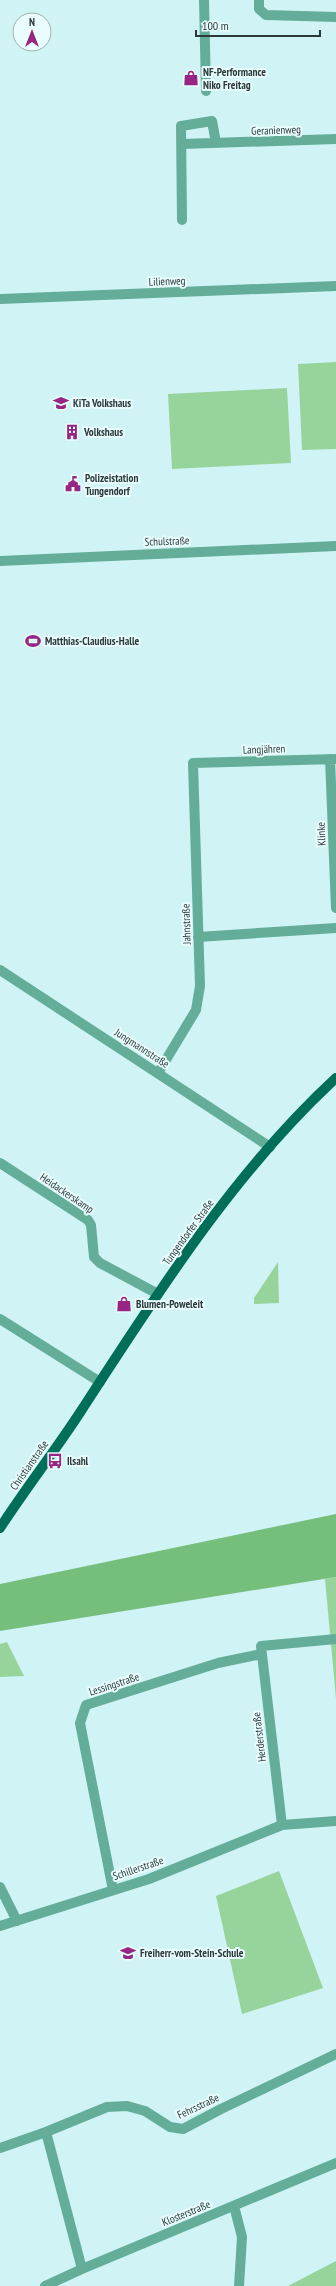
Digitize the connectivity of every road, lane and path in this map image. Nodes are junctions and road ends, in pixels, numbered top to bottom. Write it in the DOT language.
graph roads {
  1 [pos="204,0"];
  2 [pos="260,0"];
  3 [pos="336,17"];
  4 [pos="206,91"];
  5 [pos="336,139"];
  6 [pos="216,143"];
  7 [pos="182,144"];
  8 [pos="182,220"];
  9 [pos="336,286"];
  10 [pos="0,299"];
  11 [pos="336,546"];
  12 [pos="0,561"];
  13 [pos="333,759"];
  14 [pos="193,763"];
  15 [pos="336,908"];
  16 [pos="336,928"];
  17 [pos="198,937"];
  18 [pos="0,970"];
  19 [pos="158,1073"];
  20 [pos="336,1078"];
  21 [pos="270,1147"];
  22 [pos="0,1163"];
  23 [pos="158,1294"];
  24 [pos="0,1319"];
  25 [pos="100,1382"];
  26 [pos="78,1416"];
  27 [pos="4,1514"];
  28 [pos="0,1528"];
  29 [pos="336,1639"];
  30 [pos="261,1650"];
  31 [pos="336,1821"];
  32 [pos="282,1825"];
  33 [pos="0,1887"];
  34 [pos="113,1890"];
  35 [pos="17,1921"];
  36 [pos="0,1926"];
  37 [pos="336,2054"];
  38 [pos="46,2132"];
  39 [pos="0,2148"];
  40 [pos="336,2163"];
  41 [pos="234,2206"];
  42 [pos="82,2268"];
  43 [pos="45,2286"];
  44 [pos="239,2286"];
  1 -- 4 [label="street"];
  2 -- 3 [label="street"];
  5 -- 6 [label="street, Geranienweg"];
  6 -- 7 [label="street, Geranienweg"];
  6 -- 7 [label="street"];
  7 -- 8 [label="street"];
  9 -- 10 [label="street, Lilienweg"];
  11 -- 12 [label="street, Schulstraße"];
  13 -- 14 [label="street, Langjähren"];
  13 -- 15 [label="street, Klinke"];
  14 -- 17 [label="street, Jahnstraße"];
  16 -- 17 [label="street"];
  17 -- 19 [label="street, Jahnstraße"];
  18 -- 19 [label="street, Jungmannstraße"];
  19 -- 21 [label="street, Jungmannstraße"];
  20 -- 21 [label="main road, Tungendorfer Straße"];
  21 -- 23 [label="main road, Tungendorfer Straße"];
  22 -- 23 [label="street, Heidackerskamp"];
  23 -- 25 [label="main road, Tungendorfer Straße"];
  24 -- 25 [label="street"];
  25 -- 26 [label="main road, Tungendorfer Straße"];
  26 -- 27 [label="main road, Christianstraße"];
  27 -- 28 [label="main road, Christianstraße"];
  29 -- 30 [label="street"];
  30 -- 32 [label="street, Herderstraße"];
  30 -- 34 [label="street, Lessingstraße"];
  31 -- 32 [label="street, Schillerstraße"];
  32 -- 34 [label="street, Schillerstraße"];
  33 -- 35 [label="street"];
  34 -- 35 [label="street, Schillerstraße"];
  35 -- 36 [label="street, Schillerstraße"];
  37 -- 38 [label="street, Fehrsstraße"];
  38 -- 39 [label="street, Fehrsstraße"];
  38 -- 42 [label="street"];
  40 -- 41 [label="street, Klosterstraße"];
  41 -- 42 [label="street, Klosterstraße"];
  41 -- 44 [label="street"];
  42 -- 43 [label="street, Klosterstraße"];
}
